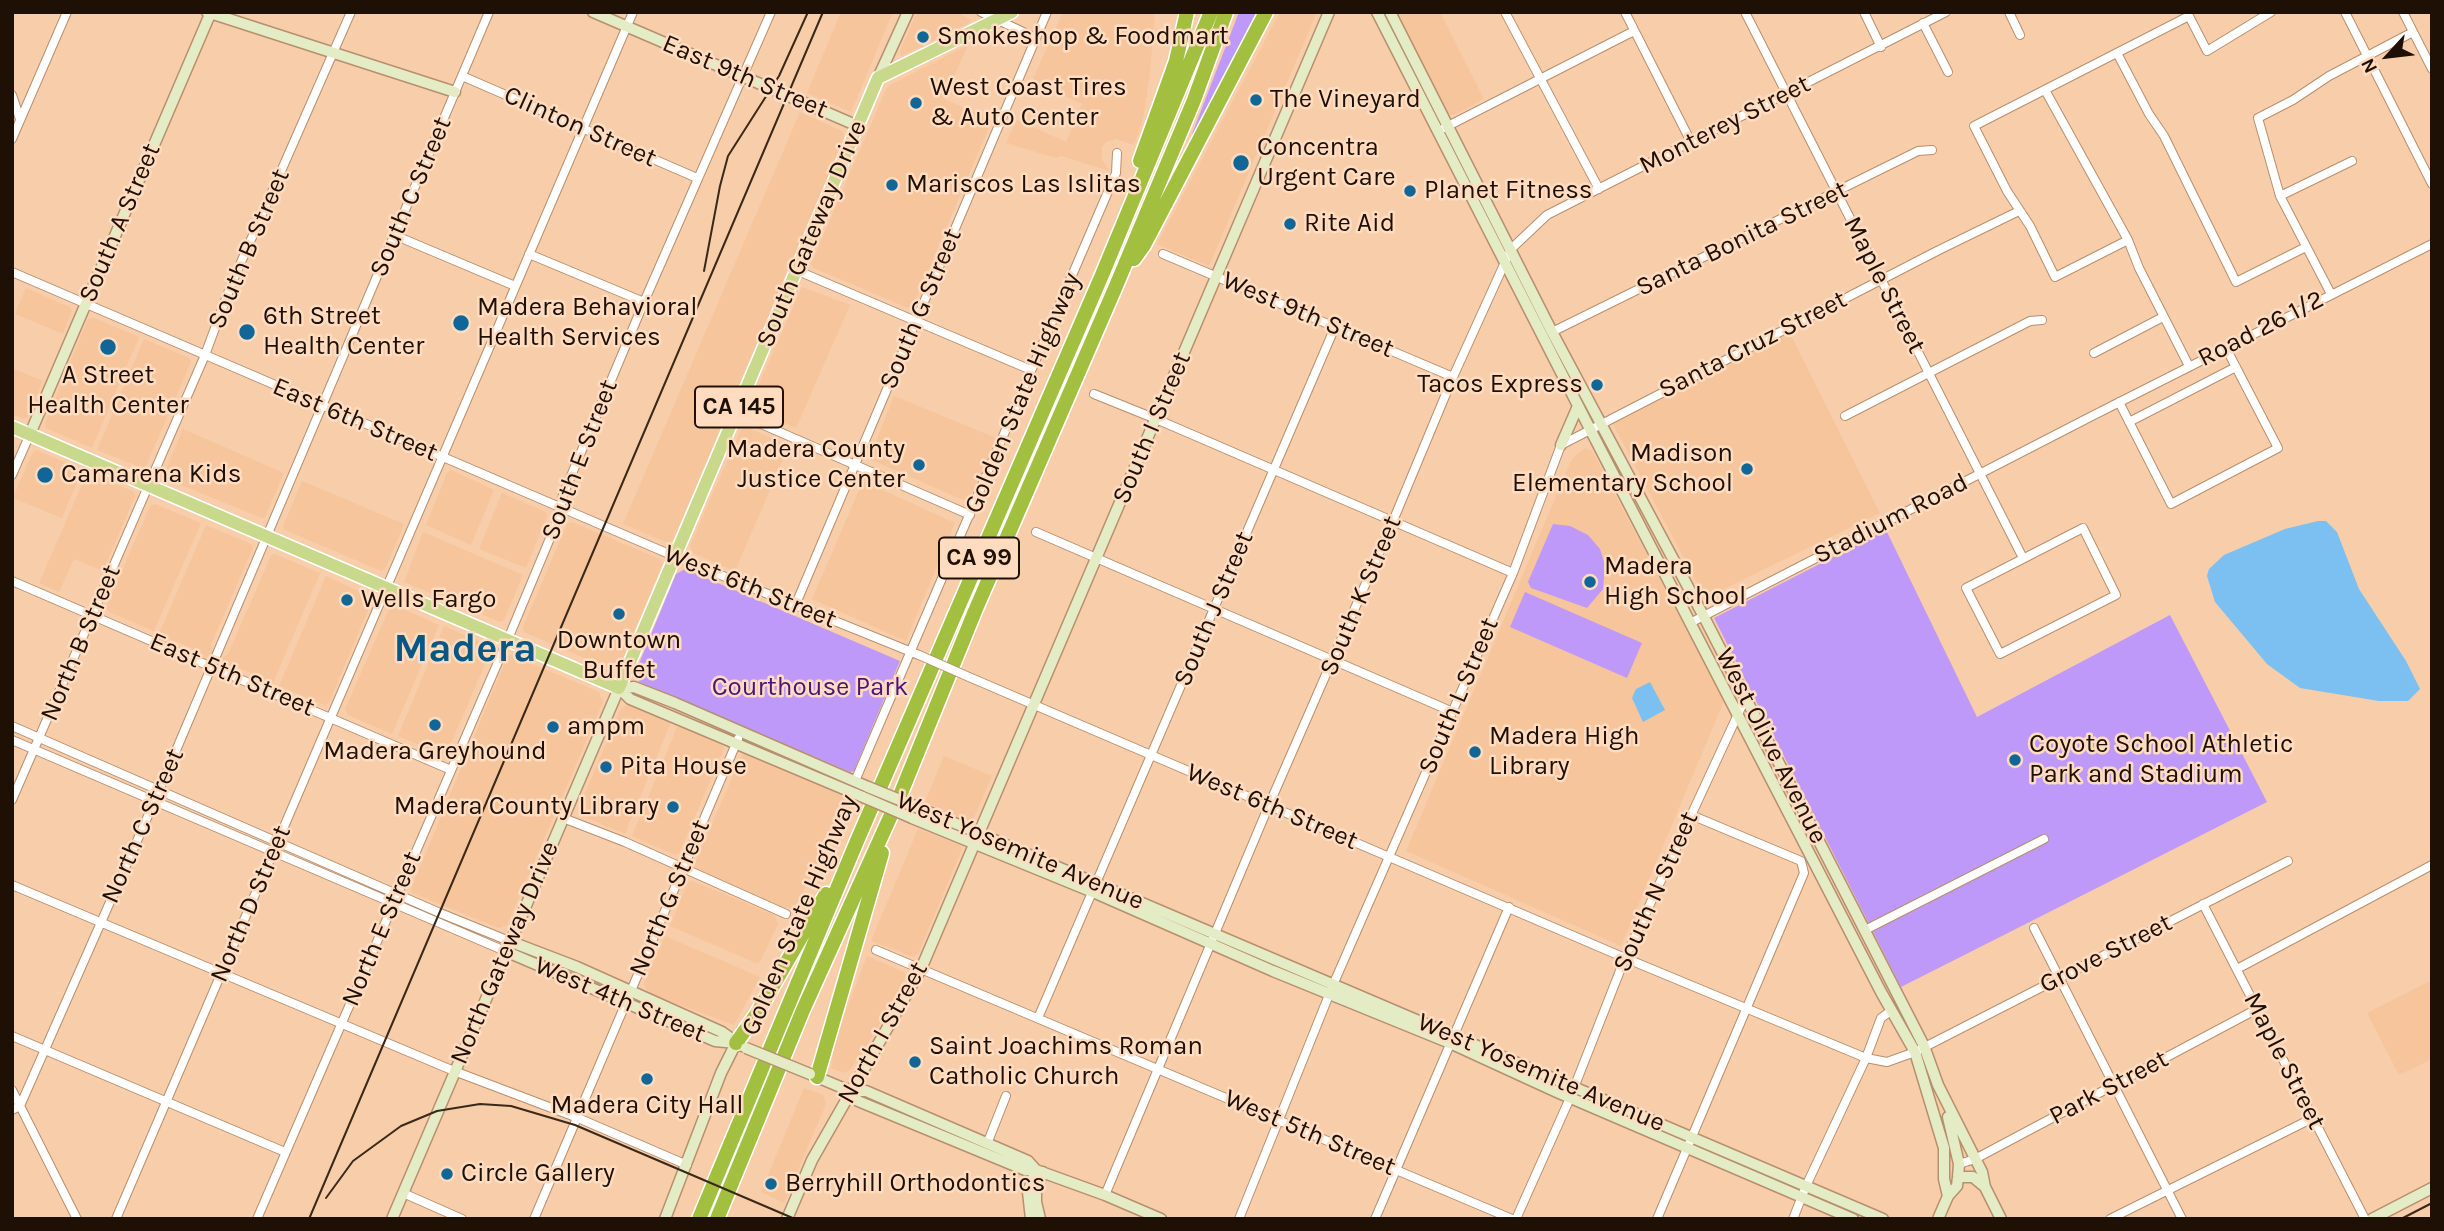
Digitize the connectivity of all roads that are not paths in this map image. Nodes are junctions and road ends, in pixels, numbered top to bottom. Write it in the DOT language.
graph roads {
  1 [pos="66,12"];
  2 [pos="351,12"];
  3 [pos="489,12"];
  4 [pos="593,12"];
  5 [pos="633,12"];
  6 [pos="771,12"];
  7 [pos="908,12"];
  8 [pos="981,12"];
  9 [pos="1012,12"];
  10 [pos="1047,12"];
  11 [pos="1187,12"];
  12 [pos="1211,12"];
  13 [pos="1226,12"];
  14 [pos="1266,12"];
  15 [pos="1329,12"];
  16 [pos="1377,12"];
  17 [pos="1390,12"];
  18 [pos="1505,12"];
  19 [pos="1625,12"];
  20 [pos="1745,12"];
  21 [pos="1864,12"];
  22 [pos="1946,12"];
  23 [pos="2009,12"];
  24 [pos="2271,12"];
  25 [pos="2346,12"];
  26 [pos="2403,12"];
  27 [pos="209,13"];
  28 [pos="997,20"];
  29 [pos="1923,23"];
  30 [pos="626,27"];
  31 [pos="1634,31"];
  32 [pos="2413,32"];
  33 [pos="2020,35"];
  34 [pos="1037,38"];
  35 [pos="1881,47"];
  36 [pos="333,53"];
  37 [pos="2117,53"];
  38 [pos="2368,56"];
  39 [pos="2432,69"];
  40 [pos="1948,72"];
  41 [pos="462,76"];
  42 [pos="744,77"];
  43 [pos="878,78"];
  44 [pos="1540,79"];
  45 [pos="2045,90"];
  46 [pos="455,92"];
  47 [pos="12,95"];
  48 [pos="1787,95"];
  49 [pos="16,118"];
  50 [pos="858,126"];
  51 [pos="583,128"];
  52 [pos="1443,128"];
  53 [pos="12,139"];
  54 [pos="1691,142"];
  55 [pos="1932,150"];
  56 [pos="1117,153"];
  57 [pos="2352,161"];
  58 [pos="697,178"];
  59 [pos="2432,184"];
  60 [pos="1599,189"];
  61 [pos="1837,192"];
  62 [pos="2280,196"];
  63 [pos="2019,211"];
  64 [pos="394,235"];
  65 [pos="2128,240"];
  66 [pos="2432,244"];
  67 [pos="2306,247"];
  68 [pos="1511,249"];
  69 [pos="529,254"];
  70 [pos="1163,254"];
  71 [pos="1505,264"];
  72 [pos="798,271"];
  73 [pos="12,272"];
  74 [pos="1102,275"];
  75 [pos="1216,276"];
  76 [pos="1882,279"];
  77 [pos="515,286"];
  78 [pos="1116,286"];
  79 [pos="2331,294"];
  80 [pos="644,302"];
  81 [pos="85,304"];
  82 [pos="2163,317"];
  83 [pos="2042,320"];
  84 [pos="916,321"];
  85 [pos="1335,327"];
  86 [pos="1552,332"];
  87 [pos="2226,348"];
  88 [pos="2094,353"];
  89 [pos="205,355"];
  90 [pos="2189,366"];
  91 [pos="2236,368"];
  92 [pos="1031,370"];
  93 [pos="1929,373"];
  94 [pos="1453,377"];
  95 [pos="1094,394"];
  96 [pos="2119,402"];
  97 [pos="323,406"];
  98 [pos="1578,406"];
  99 [pos="736,413"];
  100 [pos="2092,415"];
  101 [pos="1845,416"];
  102 [pos="1156,419"];
  103 [pos="2129,422"];
  104 [pos="12,426"];
  105 [pos="1595,427"];
  106 [pos="30,434"];
  107 [pos="1561,445"];
  108 [pos="443,457"];
  109 [pos="855,464"];
  110 [pos="1274,470"];
  111 [pos="1980,473"];
  112 [pos="12,475"];
  113 [pos="148,486"];
  114 [pos="561,507"];
  115 [pos="970,515"];
  116 [pos="1393,521"];
  117 [pos="1036,532"];
  118 [pos="622,533"];
  119 [pos="268,537"];
  120 [pos="676,556"];
  121 [pos="2023,558"];
  122 [pos="1096,559"];
  123 [pos="1513,573"];
  124 [pos="12,581"];
  125 [pos="387,589"];
  126 [pos="795,606"];
  127 [pos="1214,609"];
  128 [pos="93,615"];
  129 [pos="1703,616"];
  130 [pos="1690,623"];
  131 [pos="508,639"];
  132 [pos="915,654"];
  133 [pos="1334,659"];
  134 [pos="212,667"];
  135 [pos="619,688"];
  136 [pos="1745,699"];
  137 [pos="1034,703"];
  138 [pos="1453,712"];
  139 [pos="1738,715"];
  140 [pos="331,718"];
  141 [pos="12,726"];
  142 [pos="40,738"];
  143 [pos="739,738"];
  144 [pos="12,740"];
  145 [pos="35,749"];
  146 [pos="1152,755"];
  147 [pos="451,770"];
  148 [pos="853,786"];
  149 [pos="159,790"];
  150 [pos="901,793"];
  151 [pos="12,800"];
  152 [pos="155,800"];
  153 [pos="1269,806"];
  154 [pos="1690,815"];
  155 [pos="563,818"];
  156 [pos="976,839"];
  157 [pos="2044,839"];
  158 [pos="278,841"];
  159 [pos="857,841"];
  160 [pos="274,851"];
  161 [pos="1390,858"];
  162 [pos="2288,861"];
  163 [pos="2432,866"];
  164 [pos="682,869"];
  165 [pos="12,885"];
  166 [pos="1095,888"];
  167 [pos="398,894"];
  168 [pos="394,903"];
  169 [pos="2203,904"];
  170 [pos="1509,907"];
  171 [pos="786,914"];
  172 [pos="100,922"];
  173 [pos="2034,928"];
  174 [pos="1865,930"];
  175 [pos="1212,938"];
  176 [pos="507,946"];
  177 [pos="876,950"];
  178 [pos="1625,958"];
  179 [pos="921,969"];
  180 [pos="2237,969"];
  181 [pos="221,973"];
  182 [pos="2060,977"];
  183 [pos="1331,989"];
  184 [pos="628,997"];
  185 [pos="1745,1008"];
  186 [pos="2257,1009"];
  187 [pos="1892,1010"];
  188 [pos="1038,1018"];
  189 [pos="342,1024"];
  190 [pos="12,1036"];
  191 [pos="1452,1039"];
  192 [pos="741,1046"];
  193 [pos="1920,1049"];
  194 [pos="45,1050"];
  195 [pos="1866,1058"];
  196 [pos="1158,1069"];
  197 [pos="454,1071"];
  198 [pos="814,1076"];
  199 [pos="1937,1085"];
  200 [pos="2114,1085"];
  201 [pos="12,1090"];
  202 [pos="850,1091"];
  203 [pos="1571,1093"];
  204 [pos="1006,1096"];
  205 [pos="166,1102"];
  206 [pos="16,1108"];
  207 [pos="578,1118"];
  208 [pos="2314,1118"];
  209 [pos="1279,1120"];
  210 [pos="1937,1124"];
  211 [pos="1691,1143"];
  212 [pos="987,1144"];
  213 [pos="285,1152"];
  214 [pos="1975,1159"];
  215 [pos="1959,1164"];
  216 [pos="687,1165"];
  217 [pos="1396,1170"];
  218 [pos="1039,1171"];
  219 [pos="1958,1177"];
  220 [pos="1985,1187"];
  221 [pos="2432,1188"];
  222 [pos="2167,1190"];
  223 [pos="1804,1192"];
  224 [pos="403,1193"];
  225 [pos="1105,1195"];
  226 [pos="1946,1201"];
  227 [pos="2127,1215"];
  228 [pos="77,1219"];
  229 [pos="116,1219"];
  230 [pos="257,1219"];
  231 [pos="392,1219"];
  232 [pos="462,1219"];
  233 [pos="534,1219"];
  234 [pos="666,1219"];
  235 [pos="699,1219"];
  236 [pos="718,1219"];
  237 [pos="787,1219"];
  238 [pos="1031,1219"];
  239 [pos="1040,1219"];
  240 [pos="1161,1219"];
  241 [pos="1240,1219"];
  242 [pos="1375,1219"];
  243 [pos="1514,1219"];
  244 [pos="1657,1219"];
  245 [pos="1793,1219"];
  246 [pos="1853,1219"];
  247 [pos="1883,1219"];
  248 [pos="1940,1219"];
  249 [pos="2001,1219"];
  250 [pos="2110,1219"];
  251 [pos="2182,1219"];
  252 [pos="2365,1219"];
  253 [pos="2372,1219"];
  1 -- 49 [label="street"];
  2 -- 36 [label="street, South B Street"];
  3 -- 41 [label="street, South C Street"];
  4 -- 30 [label="main road, East 9th Street"];
  5 -- 30 [label="street, North D Street"];
  6 -- 42 [label="street, South E Street"];
  7 -- 43 [label="main road, South Gateway Drive"];
  8 -- 28 [label="street"];
  9 -- 28 [label="main road"];
  10 -- 34 [label="street, South G Street"];
  11 -- 74 [label="highway"];
  12 -- 74 [label="highway, Golden State Highway / CA 99"];
  13 -- 78 [label="highway, Golden State Highway / CA 99"];
  14 -- 78 [label="highway"];
  15 -- 75 [label="main road, South I Street"];
  16 -- 52 [label="main road, West Olive Avenue"];
  17 -- 52 [label="main road, West Olive Avenue"];
  18 -- 44 [label="street"];
  19 -- 31 [label="street"];
  20 -- 48 [label="street, Maple Street"];
  21 -- 35 [label="street"];
  22 -- 29 [label="street, Monterey Street"];
  23 -- 33 [label="street"];
  24 -- 37 [label="street"];
  25 -- 38 [label="street"];
  26 -- 32 [label="street"];
  27 -- 36 [label="main road"];
  27 -- 81 [label="main road, South A Street"];
  28 -- 34 [label="street"];
  28 -- 43 [label="main road"];
  29 -- 35 [label="street, Monterey Street"];
  29 -- 40 [label="street"];
  30 -- 42 [label="main road, East 9th Street"];
  30 -- 51 [label="street, North D Street"];
  31 -- 44 [label="street"];
  31 -- 54 [label="street"];
  32 -- 38 [label="street"];
  32 -- 39 [label="street"];
  34 -- 84 [label="street, South G Street"];
  35 -- 48 [label="street, Monterey Street"];
  36 -- 46 [label="main road"];
  36 -- 89 [label="street, South B Street"];
  37 -- 45 [label="street"];
  37 -- 67 [label="street"];
  38 -- 59 [label="street"];
  38 -- 62 [label="street"];
  41 -- 46 [label="street, South C Street"];
  41 -- 51 [label="street, Clinton Street"];
  42 -- 50 [label="main road, East 9th Street"];
  42 -- 58 [label="street, South E Street"];
  43 -- 50 [label="main road, South Gateway Drive / CA 145"];
  44 -- 52 [label="street"];
  44 -- 60 [label="street"];
  45 -- 63 [label="street"];
  45 -- 65 [label="street"];
  46 -- 64 [label="street, South C Street"];
  47 -- 49 [label="street"];
  48 -- 54 [label="street, Monterey Street"];
  48 -- 61 [label="street, Maple Street"];
  49 -- 53 [label="street"];
  50 -- 72 [label="main road, South Gateway Drive / CA 145"];
  51 -- 58 [label="street, Clinton Street"];
  51 -- 69 [label="street, North D Street"];
  52 -- 68 [label="main road, West Olive Avenue"];
  52 -- 71 [label="main road, West Olive Avenue"];
  54 -- 60 [label="street, Monterey Street"];
  55 -- 61 [label="street, Santa Bonita Street"];
  56 -- 92 [label="street"];
  57 -- 62 [label="street"];
  58 -- 80 [label="street, South E Street"];
  60 -- 68 [label="street, Monterey Street"];
  61 -- 76 [label="street, Maple Street"];
  61 -- 86 [label="street, Santa Bonita Street"];
  62 -- 67 [label="street"];
  63 -- 65 [label="street"];
  63 -- 76 [label="street, Santa Cruz Street"];
  64 -- 77 [label="street"];
  64 -- 97 [label="street, South C Street"];
  65 -- 82 [label="street"];
  66 -- 79 [label="street, Road 26 1/2"];
  67 -- 79 [label="street"];
  68 -- 71 [label="street, South K Street"];
  68 -- 86 [label="main road, West Olive Avenue"];
  69 -- 77 [label="street, North D Street"];
  69 -- 80 [label="street"];
  70 -- 75 [label="street, West 9th Street"];
  71 -- 94 [label="street, South K Street"];
  71 -- 98 [label="main road, West Olive Avenue"];
  72 -- 84 [label="street"];
  72 -- 99 [label="main road, South Gateway Drive / CA 145"];
  73 -- 81 [label="street, East 6th Street"];
  74 -- 159 [label="highway, Golden State Highway / CA 99"];
  75 -- 85 [label="street, West 9th Street"];
  75 -- 102 [label="main road, South I Street"];
  76 -- 93 [label="street, Maple Street"];
  76 -- 105 [label="street, Santa Cruz Street"];
  77 -- 108 [label="street, North D Street"];
  78 -- 150 [label="highway, Golden State Highway / CA 99"];
  79 -- 87 [label="street, Road 26 1/2"];
  80 -- 114 [label="street, South E Street"];
  81 -- 89 [label="street, East 6th Street"];
  81 -- 106 [label="main road, South A Street"];
  82 -- 88 [label="street"];
  82 -- 90 [label="street"];
  83 -- 93 [label="street"];
  84 -- 92 [label="street"];
  84 -- 109 [label="street, South G Street"];
  85 -- 94 [label="street, West 9th Street"];
  85 -- 110 [label="street, South J Street"];
  86 -- 105 [label="main road, West Olive Avenue"];
  87 -- 90 [label="street, Road 26 1/2"];
  87 -- 91 [label="street"];
  89 -- 97 [label="street, East 6th Street"];
  89 -- 113 [label="street, South B Street"];
  90 -- 96 [label="street, Road 26 1/2"];
  91 -- 103 [label="street"];
  91 -- 103 [label="street"];
  92 -- 115 [label="street"];
  93 -- 101 [label="street"];
  93 -- 111 [label="street, Maple Street"];
  94 -- 116 [label="street, South K Street"];
  95 -- 102 [label="street"];
  96 -- 100 [label="street, Road 26 1/2"];
  96 -- 103 [label="street"];
  97 -- 108 [label="street, East 6th Street"];
  97 -- 119 [label="street, South C Street"];
  98 -- 105 [label="main road, West Olive Avenue"];
  98 -- 107 [label="main road"];
  99 -- 109 [label="street"];
  99 -- 120 [label="main road, South Gateway Drive / CA 145"];
  100 -- 111 [label="street, Stadium Road"];
  102 -- 110 [label="street"];
  102 -- 122 [label="main road, South I Street"];
  104 -- 106 [label="main road"];
  105 -- 107 [label="street"];
  105 -- 129 [label="main road, West Olive Avenue"];
  105 -- 130 [label="main road, West Olive Avenue"];
  106 -- 112 [label="street"];
  106 -- 113 [label="main road"];
  107 -- 123 [label="street, South L Street"];
  108 -- 114 [label="street, East 6th Street"];
  108 -- 125 [label="street, North D Street"];
  109 -- 115 [label="street"];
  109 -- 126 [label="street, South G Street"];
  110 -- 116 [label="street"];
  110 -- 127 [label="street, South J Street"];
  111 -- 121 [label="street, Maple Street"];
  111 -- 129 [label="street, Stadium Road"];
  113 -- 119 [label="main road"];
  113 -- 128 [label="street, North B Street"];
  114 -- 118 [label="street, East 6th Street"];
  114 -- 131 [label="street, South E Street"];
  115 -- 132 [label="street"];
  116 -- 123 [label="street"];
  116 -- 133 [label="street, South K Street"];
  117 -- 122 [label="street"];
  118 -- 120 [label="street, West 6th Street"];
  119 -- 125 [label="main road"];
  119 -- 134 [label="street, North C Street"];
  120 -- 126 [label="street, West 6th Street"];
  120 -- 135 [label="main road, South Gateway Drive / CA 145"];
  121 -- 121 [label="street"];
  122 -- 127 [label="street"];
  122 -- 137 [label="main road, South I Street"];
  123 -- 138 [label="street, South L Street"];
  124 -- 128 [label="street, East 5th Street"];
  125 -- 131 [label="main road"];
  125 -- 140 [label="street, North D Street"];
  126 -- 132 [label="street, West 6th Street"];
  127 -- 133 [label="street"];
  127 -- 146 [label="street, South J Street"];
  128 -- 134 [label="street, East 5th Street"];
  128 -- 142 [label="street, North B Street"];
  129 -- 130 [label="street, Stadium Road"];
  129 -- 136 [label="main road, West Olive Avenue"];
  130 -- 139 [label="main road, West Olive Avenue"];
  131 -- 135 [label="main road"];
  131 -- 147 [label="street, North E Street"];
  132 -- 137 [label="street, West 6th Street, bridge"];
  132 -- 148 [label="street"];
  133 -- 138 [label="street"];
  133 -- 153 [label="street, South K Street"];
  134 -- 140 [label="street, East 5th Street"];
  134 -- 149 [label="street, North C Street"];
  135 -- 143 [label="main road, West Yosemite Avenue"];
  135 -- 155 [label="main road, North Gateway Drive"];
  136 -- 139 [label="street, South N Street"];
  136 -- 174 [label="main road, West Olive Avenue"];
  137 -- 146 [label="street, West 6th Street"];
  137 -- 156 [label="main road, South I Street"];
  138 -- 161 [label="street, South L Street"];
  139 -- 154 [label="street, South N Street"];
  139 -- 187 [label="main road, West Olive Avenue"];
  140 -- 147 [label="street, East 5th Street"];
  140 -- 158 [label="street, North D Street"];
  141 -- 142 [label="street"];
  142 -- 145 [label="street, North B Street"];
  142 -- 149 [label="street"];
  143 -- 148 [label="main road, West Yosemite Avenue"];
  143 -- 164 [label="street, North G Street"];
  144 -- 145 [label="street"];
  145 -- 151 [label="street, North B Street"];
  145 -- 152 [label="street"];
  146 -- 153 [label="street, West 6th Street"];
  146 -- 166 [label="street, South J Street"];
  147 -- 167 [label="street, North E Street"];
  148 -- 156 [label="main road, West Yosemite Avenue, bridge"];
  149 -- 152 [label="street, North C Street"];
  149 -- 158 [label="street"];
  150 -- 198 [label="highway"];
  150 -- 236 [label="highway, Golden State Highway / CA 99"];
  152 -- 160 [label="street"];
  152 -- 172 [label="street, North C Street"];
  153 -- 161 [label="street, West 6th Street"];
  153 -- 175 [label="street, South K Street"];
  154 -- 178 [label="street, South N Street"];
  154 -- 185 [label="street"];
  155 -- 164 [label="street"];
  155 -- 176 [label="main road, North Gateway Drive"];
  156 -- 166 [label="main road, West Yosemite Avenue"];
  156 -- 179 [label="main road, North I Street"];
  157 -- 174 [label="street"];
  158 -- 160 [label="street, North D Street"];
  158 -- 167 [label="street"];
  159 -- 192 [label="highway"];
  159 -- 235 [label="highway, Golden State Highway / CA 99"];
  160 -- 168 [label="street"];
  160 -- 181 [label="street, North D Street"];
  161 -- 170 [label="street, West 6th Street"];
  161 -- 183 [label="street, South L Street"];
  162 -- 169 [label="street, Grove Street"];
  163 -- 180 [label="street"];
  164 -- 171 [label="street"];
  164 -- 184 [label="street, North G Street"];
  165 -- 172 [label="street"];
  166 -- 175 [label="main road, West Yosemite Avenue"];
  166 -- 188 [label="street, South J Street"];
  167 -- 168 [label="street, North E Street"];
  167 -- 176 [label="street"];
  168 -- 176 [label="street"];
  168 -- 189 [label="street, North E Street"];
  169 -- 180 [label="street, Maple Street"];
  169 -- 182 [label="street, Grove Street"];
  170 -- 178 [label="street, West 6th Street"];
  170 -- 191 [label="street"];
  172 -- 181 [label="street"];
  172 -- 194 [label="street, North C Street"];
  173 -- 182 [label="street"];
  174 -- 193 [label="main road, West Olive Avenue"];
  175 -- 183 [label="main road, West Yosemite Avenue"];
  175 -- 196 [label="street, South K Street"];
  176 -- 184 [label="main road, West 4th Street"];
  176 -- 197 [label="main road, North Gateway Drive"];
  177 -- 179 [label="street, West 5th Street"];
  178 -- 185 [label="street, West 6th Street"];
  178 -- 203 [label="street, South N Street"];
  179 -- 188 [label="street, West 5th Street"];
  179 -- 202 [label="main road, North I Street"];
  180 -- 186 [label="street, Maple Street"];
  181 -- 189 [label="street"];
  181 -- 205 [label="street, North D Street"];
  182 -- 193 [label="street, Grove Street"];
  182 -- 200 [label="street"];
  183 -- 191 [label="main road, West Yosemite Avenue"];
  183 -- 209 [label="street, South L Street"];
  184 -- 192 [label="main road, West 4th Street"];
  184 -- 207 [label="street, North G Street"];
  185 -- 195 [label="street, West 6th Street"];
  185 -- 211 [label="street"];
  186 -- 200 [label="street, Park Street"];
  186 -- 208 [label="street, Maple Street"];
  187 -- 193 [label="main road, West Olive Avenue"];
  187 -- 195 [label="street"];
  188 -- 196 [label="street, West 5th Street"];
  189 -- 197 [label="street"];
  189 -- 213 [label="street, North E Street"];
  190 -- 194 [label="street"];
  191 -- 203 [label="main road, West Yosemite Avenue"];
  191 -- 217 [label="street"];
  192 -- 198 [label="main road, West 4th Street, bridge"];
  192 -- 216 [label="main road"];
  193 -- 195 [label="street, West 6th Street"];
  193 -- 199 [label="main road, West Olive Avenue"];
  193 -- 210 [label="main road, West Olive Avenue"];
  194 -- 205 [label="street"];
  194 -- 206 [label="street, North C Street"];
  195 -- 223 [label="street"];
  196 -- 209 [label="street, West 5th Street"];
  196 -- 225 [label="street, South K Street"];
  197 -- 207 [label="street"];
  197 -- 224 [label="main road, North Gateway Drive"];
  198 -- 202 [label="main road, West 4th Street"];
  199 -- 214 [label="main road, West Olive Avenue"];
  199 -- 215 [label="main road"];
  200 -- 214 [label="street, Park Street"];
  200 -- 222 [label="street"];
  201 -- 206 [label="street"];
  202 -- 212 [label="main road, West 4th Street"];
  202 -- 218 [label="main road, West 4th Street"];
  202 -- 237 [label="main road, North I Street"];
  203 -- 211 [label="main road, West Yosemite Avenue"];
  203 -- 243 [label="street, South N Street"];
  204 -- 212 [label="street"];
  205 -- 213 [label="street"];
  205 -- 229 [label="street, North D Street"];
  206 -- 228 [label="street"];
  207 -- 216 [label="street"];
  207 -- 233 [label="street, North G Street"];
  208 -- 222 [label="street"];
  208 -- 252 [label="street, Maple Street"];
  209 -- 217 [label="street, West 5th Street"];
  209 -- 241 [label="street, South L Street"];
  210 -- 215 [label="main road"];
  210 -- 226 [label="main road, West Olive Avenue"];
  211 -- 223 [label="main road, West Yosemite Avenue"];
  211 -- 244 [label="street"];
  212 -- 218 [label="main road, West 4th Street"];
  213 -- 230 [label="street, North E Street"];
  214 -- 215 [label="street, Park Street"];
  214 -- 220 [label="main road, West Olive Avenue"];
  215 -- 219 [label="main road"];
  216 -- 234 [label="main road"];
  217 -- 242 [label="street"];
  217 -- 243 [label="street, West 5th Street"];
  218 -- 225 [label="main road, West 4th Street"];
  218 -- 238 [label="main road"];
  218 -- 239 [label="main road"];
  219 -- 220 [label="main road"];
  219 -- 226 [label="main road"];
  220 -- 249 [label="main road, West Olive Avenue"];
  221 -- 253 [label="main road"];
  222 -- 227 [label="street"];
  222 -- 251 [label="street"];
  223 -- 245 [label="street"];
  223 -- 246 [label="main road, West Yosemite Avenue"];
  223 -- 247 [label="main road, West Yosemite Avenue"];
  224 -- 231 [label="main road, North Gateway Drive"];
  224 -- 232 [label="street"];
  225 -- 240 [label="main road, West 4th Street"];
  226 -- 248 [label="main road"];
  227 -- 250 [label="street"];
}
